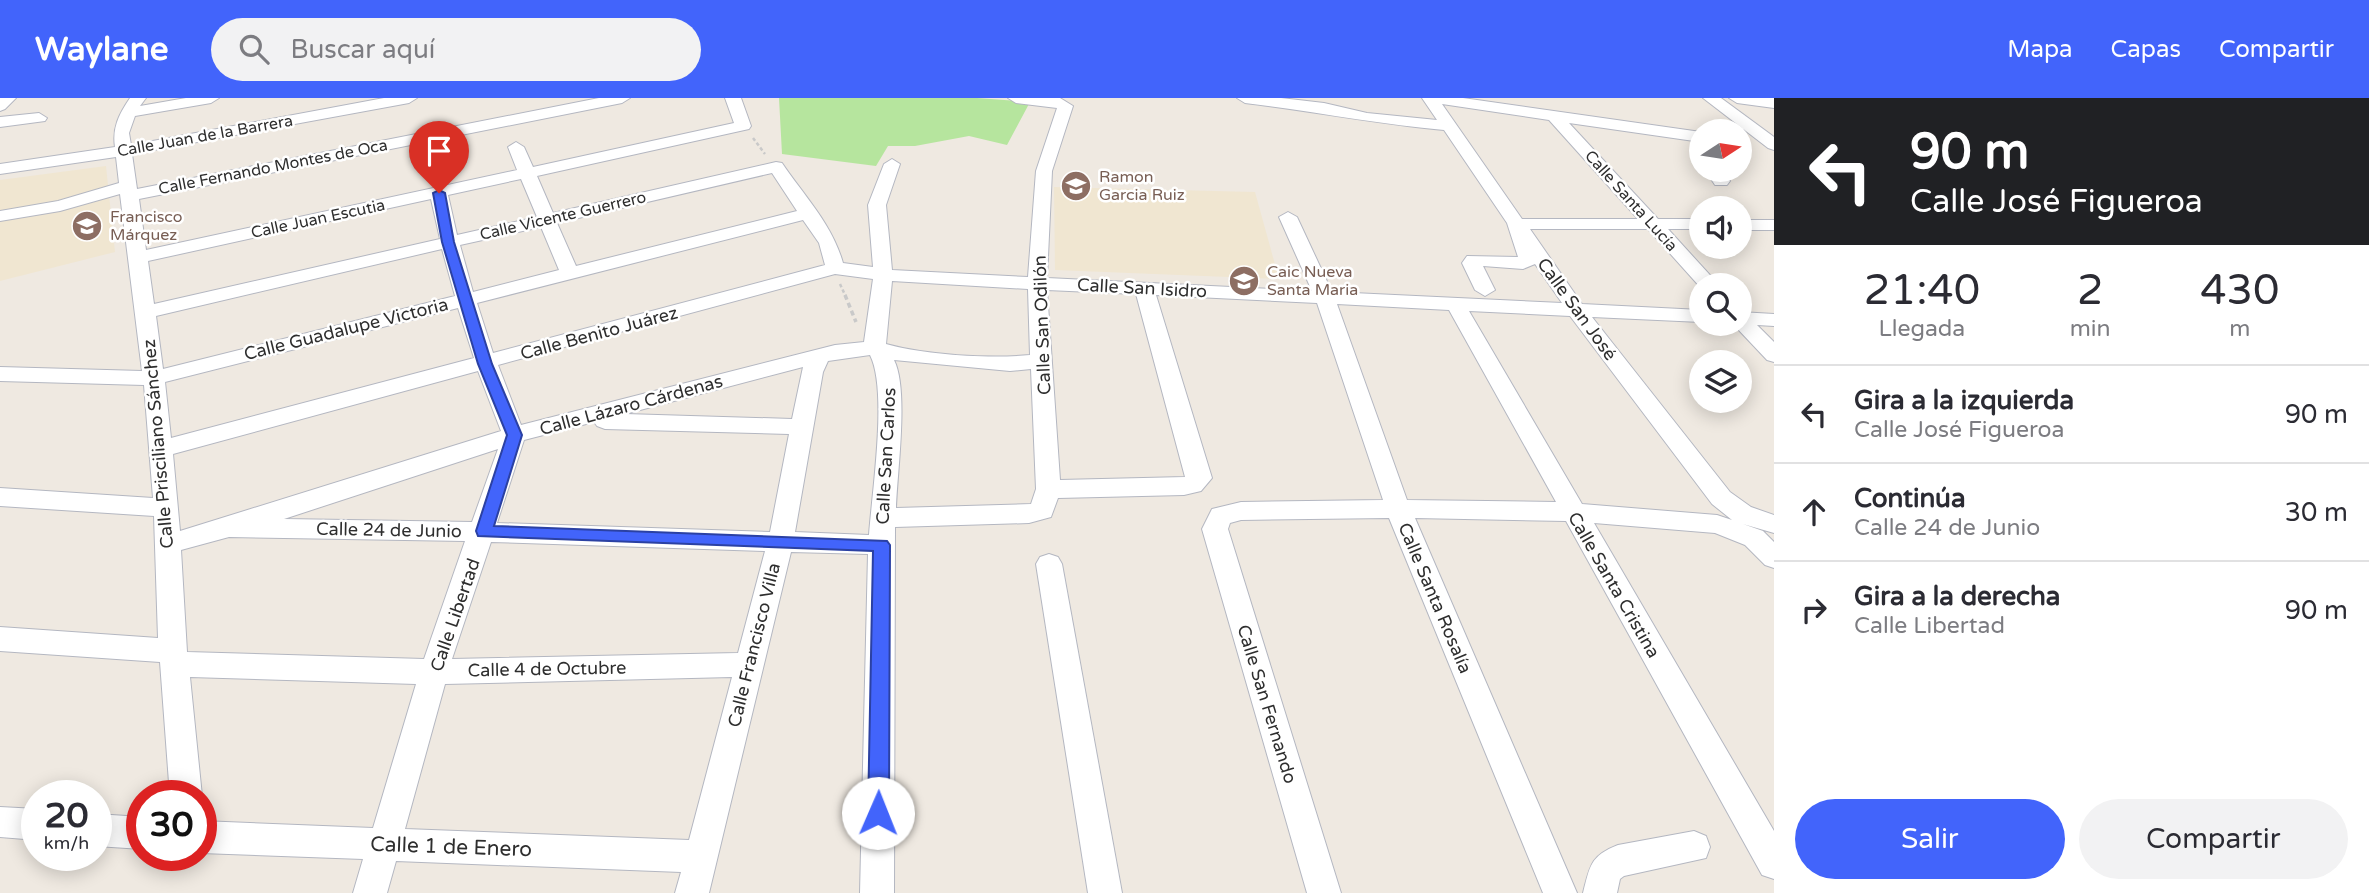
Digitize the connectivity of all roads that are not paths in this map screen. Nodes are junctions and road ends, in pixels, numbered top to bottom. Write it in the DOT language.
graph roads {
  1 [pos="8,98"];
  2 [pos="211,98"];
  3 [pos="409,98"];
  4 [pos="622,98"];
  5 [pos="733,98"];
  6 [pos="1016,98"];
  7 [pos="1245,98"];
  8 [pos="1430,98"];
  9 [pos="1711,98"];
  10 [pos="1737,98"];
  11 [pos="1774,103"];
  12 [pos="133,105"];
  13 [pos="0,106"];
  14 [pos="1554,116"];
  15 [pos="39,118"];
  16 [pos="0,122"];
  17 [pos="1443,132"];
  18 [pos="1689,135"];
  19 [pos="1752,144"];
  20 [pos="1774,146"];
  21 [pos="516,147"];
  22 [pos="124,151"];
  23 [pos="892,163"];
  24 [pos="0,169"];
  25 [pos="526,173"];
  26 [pos="130,191"];
  27 [pos="439,193"];
  28 [pos="810,213"];
  29 [pos="0,216"];
  30 [pos="1288,217"];
  31 [pos="546,219"];
  32 [pos="1516,224"];
  33 [pos="1653,224"];
  34 [pos="1689,224"];
  35 [pos="1752,225"];
  36 [pos="1774,225"];
  37 [pos="448,242"];
  38 [pos="139,257"];
  39 [pos="846,270"];
  40 [pos="570,272"];
  41 [pos="1698,273"];
  42 [pos="883,275"];
  43 [pos="1037,282"];
  44 [pos="1144,287"];
  45 [pos="1485,290"];
  46 [pos="466,298"];
  47 [pos="1325,298"];
  48 [pos="1455,305"];
  49 [pos="1575,308"];
  50 [pos="146,312"];
  51 [pos="1689,315"];
  52 [pos="1752,319"];
  53 [pos="1774,320"];
  54 [pos="1752,331"];
  55 [pos="874,344"];
  56 [pos="1774,355"];
  57 [pos="819,356"];
  58 [pos="1042,361"];
  59 [pos="485,364"];
  60 [pos="0,374"];
  61 [pos="154,379"];
  62 [pos="580,420"];
  63 [pos="803,427"];
  64 [pos="514,435"];
  65 [pos="160,449"];
  66 [pos="0,497"];
  67 [pos="1045,500"];
  68 [pos="166,508"];
  69 [pos="1398,509"];
  70 [pos="1572,512"];
  71 [pos="883,518"];
  72 [pos="1741,522"];
  73 [pos="1774,524"];
  74 [pos="229,527"];
  75 [pos="484,531"];
  76 [pos="780,541"];
  77 [pos="167,544"];
  78 [pos="881,545"];
  79 [pos="1774,558"];
  80 [pos="1049,564"];
  81 [pos="0,639"];
  82 [pos="175,658"];
  83 [pos="749,664"];
  84 [pos="434,672"];
  85 [pos="185,780"];
  86 [pos="0,822"];
  87 [pos="21,824"];
  88 [pos="217,838"];
  89 [pos="385,845"];
  90 [pos="1694,847"];
  91 [pos="701,857"];
  92 [pos="1774,863"];
  93 [pos="370,893"];
  94 [pos="692,893"];
  95 [pos="877,893"];
  96 [pos="1105,893"];
  97 [pos="1324,893"];
  98 [pos="1560,893"];
  99 [pos="1600,893"];
  1 -- 13 [label="street"];
  2 -- 12 [label="street"];
  3 -- 22 [label="street, Calle Juan de la Barrera"];
  4 -- 26 [label="street, Calle Fernando Montes de Oca"];
  5 -- 25 [label="street, Calle Juan Escutia"];
  6 -- 43 [label="street, Calle San Odilón"];
  7 -- 17 [label="street"];
  8 -- 14 [label="street"];
  8 -- 17 [label="street, Calle San José"];
  9 -- 20 [label="street"];
  10 -- 11 [label="street"];
  12 -- 22 [label="street, Calle Prisciliano Sánchez"];
  14 -- 18 [label="street"];
  14 -- 33 [label="street, Calle Santa Lucía"];
  15 -- 16 [label="street"];
  17 -- 32 [label="street, Calle San José"];
  19 -- 20 [label="street"];
  21 -- 25 [label="street"];
  22 -- 24 [label="street, Calle Juan de la Barrera"];
  22 -- 26 [label="street, Calle Prisciliano Sánchez"];
  23 -- 42 [label="street"];
  25 -- 27 [label="street, Calle Juan Escutia"];
  25 -- 31 [label="street"];
  26 -- 29 [label="street, Calle Fernando Montes de Oca"];
  26 -- 38 [label="street, Calle Prisciliano Sánchez"];
  27 -- 37 [label="street"];
  27 -- 38 [label="street, Calle Juan Escutia"];
  28 -- 31 [label="street, Calle Vicente Guerrero"];
  28 -- 39 [label="street"];
  28 -- 40 [label="street, Calle Guadalupe Victoria"];
  30 -- 47 [label="street, Calle Santa Rosalía"];
  31 -- 37 [label="street, Calle Vicente Guerrero"];
  31 -- 40 [label="street"];
  32 -- 33 [label="street"];
  32 -- 45 [label="street"];
  32 -- 49 [label="street, Calle San José"];
  33 -- 34 [label="street"];
  33 -- 41 [label="street, Calle Santa Lucía"];
  35 -- 36 [label="street"];
  37 -- 46 [label="street"];
  37 -- 50 [label="street, Calle Vicente Guerrero"];
  38 -- 50 [label="street, Calle Prisciliano Sánchez"];
  39 -- 42 [label="street, Calle San Isidro"];
  39 -- 59 [label="street, Calle Benito Juárez"];
  40 -- 46 [label="street, Calle Guadalupe Victoria"];
  42 -- 43 [label="street, Calle San Isidro"];
  42 -- 55 [label="street"];
  43 -- 44 [label="street, Calle San Isidro"];
  43 -- 58 [label="street, Calle San Odilón"];
  44 -- 47 [label="street, Calle San Isidro"];
  44 -- 67 [label="street"];
  46 -- 59 [label="street"];
  46 -- 61 [label="street, Calle Guadalupe Victoria"];
  47 -- 48 [label="street, Calle San Isidro"];
  47 -- 69 [label="street, Calle Santa Rosalía"];
  48 -- 49 [label="street, Calle San Isidro"];
  48 -- 70 [label="street, Calle Santa Cristina"];
  49 -- 51 [label="street, Calle San Isidro"];
  49 -- 72 [label="street, Calle San José"];
  50 -- 61 [label="street, Calle Prisciliano Sánchez"];
  52 -- 53 [label="street"];
  54 -- 56 [label="street"];
  55 -- 57 [label="street, Calle Lázaro Cárdenas"];
  55 -- 58 [label="street, Calle Lázaro Cárdenas"];
  55 -- 71 [label="street, Calle San Carlos"];
  57 -- 62 [label="street, Calle Lázaro Cárdenas"];
  57 -- 63 [label="street, Calle Francisco Villa"];
  58 -- 67 [label="street, Calle San Odilón"];
  59 -- 64 [label="street"];
  59 -- 65 [label="street, Calle Benito Juárez"];
  60 -- 61 [label="street, Calle Guadalupe Victoria"];
  61 -- 65 [label="street, Calle Prisciliano Sánchez"];
  62 -- 63 [label="street"];
  62 -- 64 [label="street, Calle Lázaro Cárdenas"];
  63 -- 76 [label="street, Calle Francisco Villa"];
  64 -- 74 [label="street, Calle Lázaro Cárdenas"];
  64 -- 75 [label="street, Calle Libertad"];
  65 -- 68 [label="street, Calle Prisciliano Sánchez"];
  66 -- 68 [label="street"];
  67 -- 71 [label="street"];
  68 -- 77 [label="street, Calle Prisciliano Sánchez"];
  69 -- 70 [label="street"];
  69 -- 97 [label="street, Calle San Fernando"];
  69 -- 98 [label="street, Calle Santa Rosalía"];
  70 -- 72 [label="street"];
  70 -- 92 [label="street, Calle Santa Cristina"];
  71 -- 78 [label="street, Calle San Carlos"];
  72 -- 73 [label="street"];
  72 -- 79 [label="street, Calle San José"];
  74 -- 75 [label="street, Calle 24 de Junio"];
  74 -- 77 [label="street, Calle 24 de Junio"];
  75 -- 76 [label="street, Calle 24 de Junio"];
  75 -- 84 [label="street, Calle Libertad"];
  76 -- 78 [label="street, Calle 24 de Junio"];
  76 -- 83 [label="street, Calle Francisco Villa"];
  77 -- 82 [label="street, Calle Prisciliano Sánchez"];
  78 -- 95 [label="street, Calle San Carlos"];
  80 -- 96 [label="street"];
  81 -- 82 [label="street, Calle 4 de Octubre"];
  82 -- 84 [label="street, Calle 4 de Octubre"];
  82 -- 85 [label="street, Calle Prisciliano Sánchez"];
  83 -- 84 [label="street, Calle 4 de Octubre"];
  83 -- 91 [label="street, Calle Francisco Villa"];
  84 -- 89 [label="street, Calle Libertad"];
  86 -- 87 [label="street"];
  88 -- 89 [label="street, Calle 1 de Enero"];
  89 -- 91 [label="street, Calle 1 de Enero"];
  89 -- 93 [label="street, Calle Libertad"];
  90 -- 99 [label="street"];
  91 -- 94 [label="street, Calle Francisco Villa"];
}
